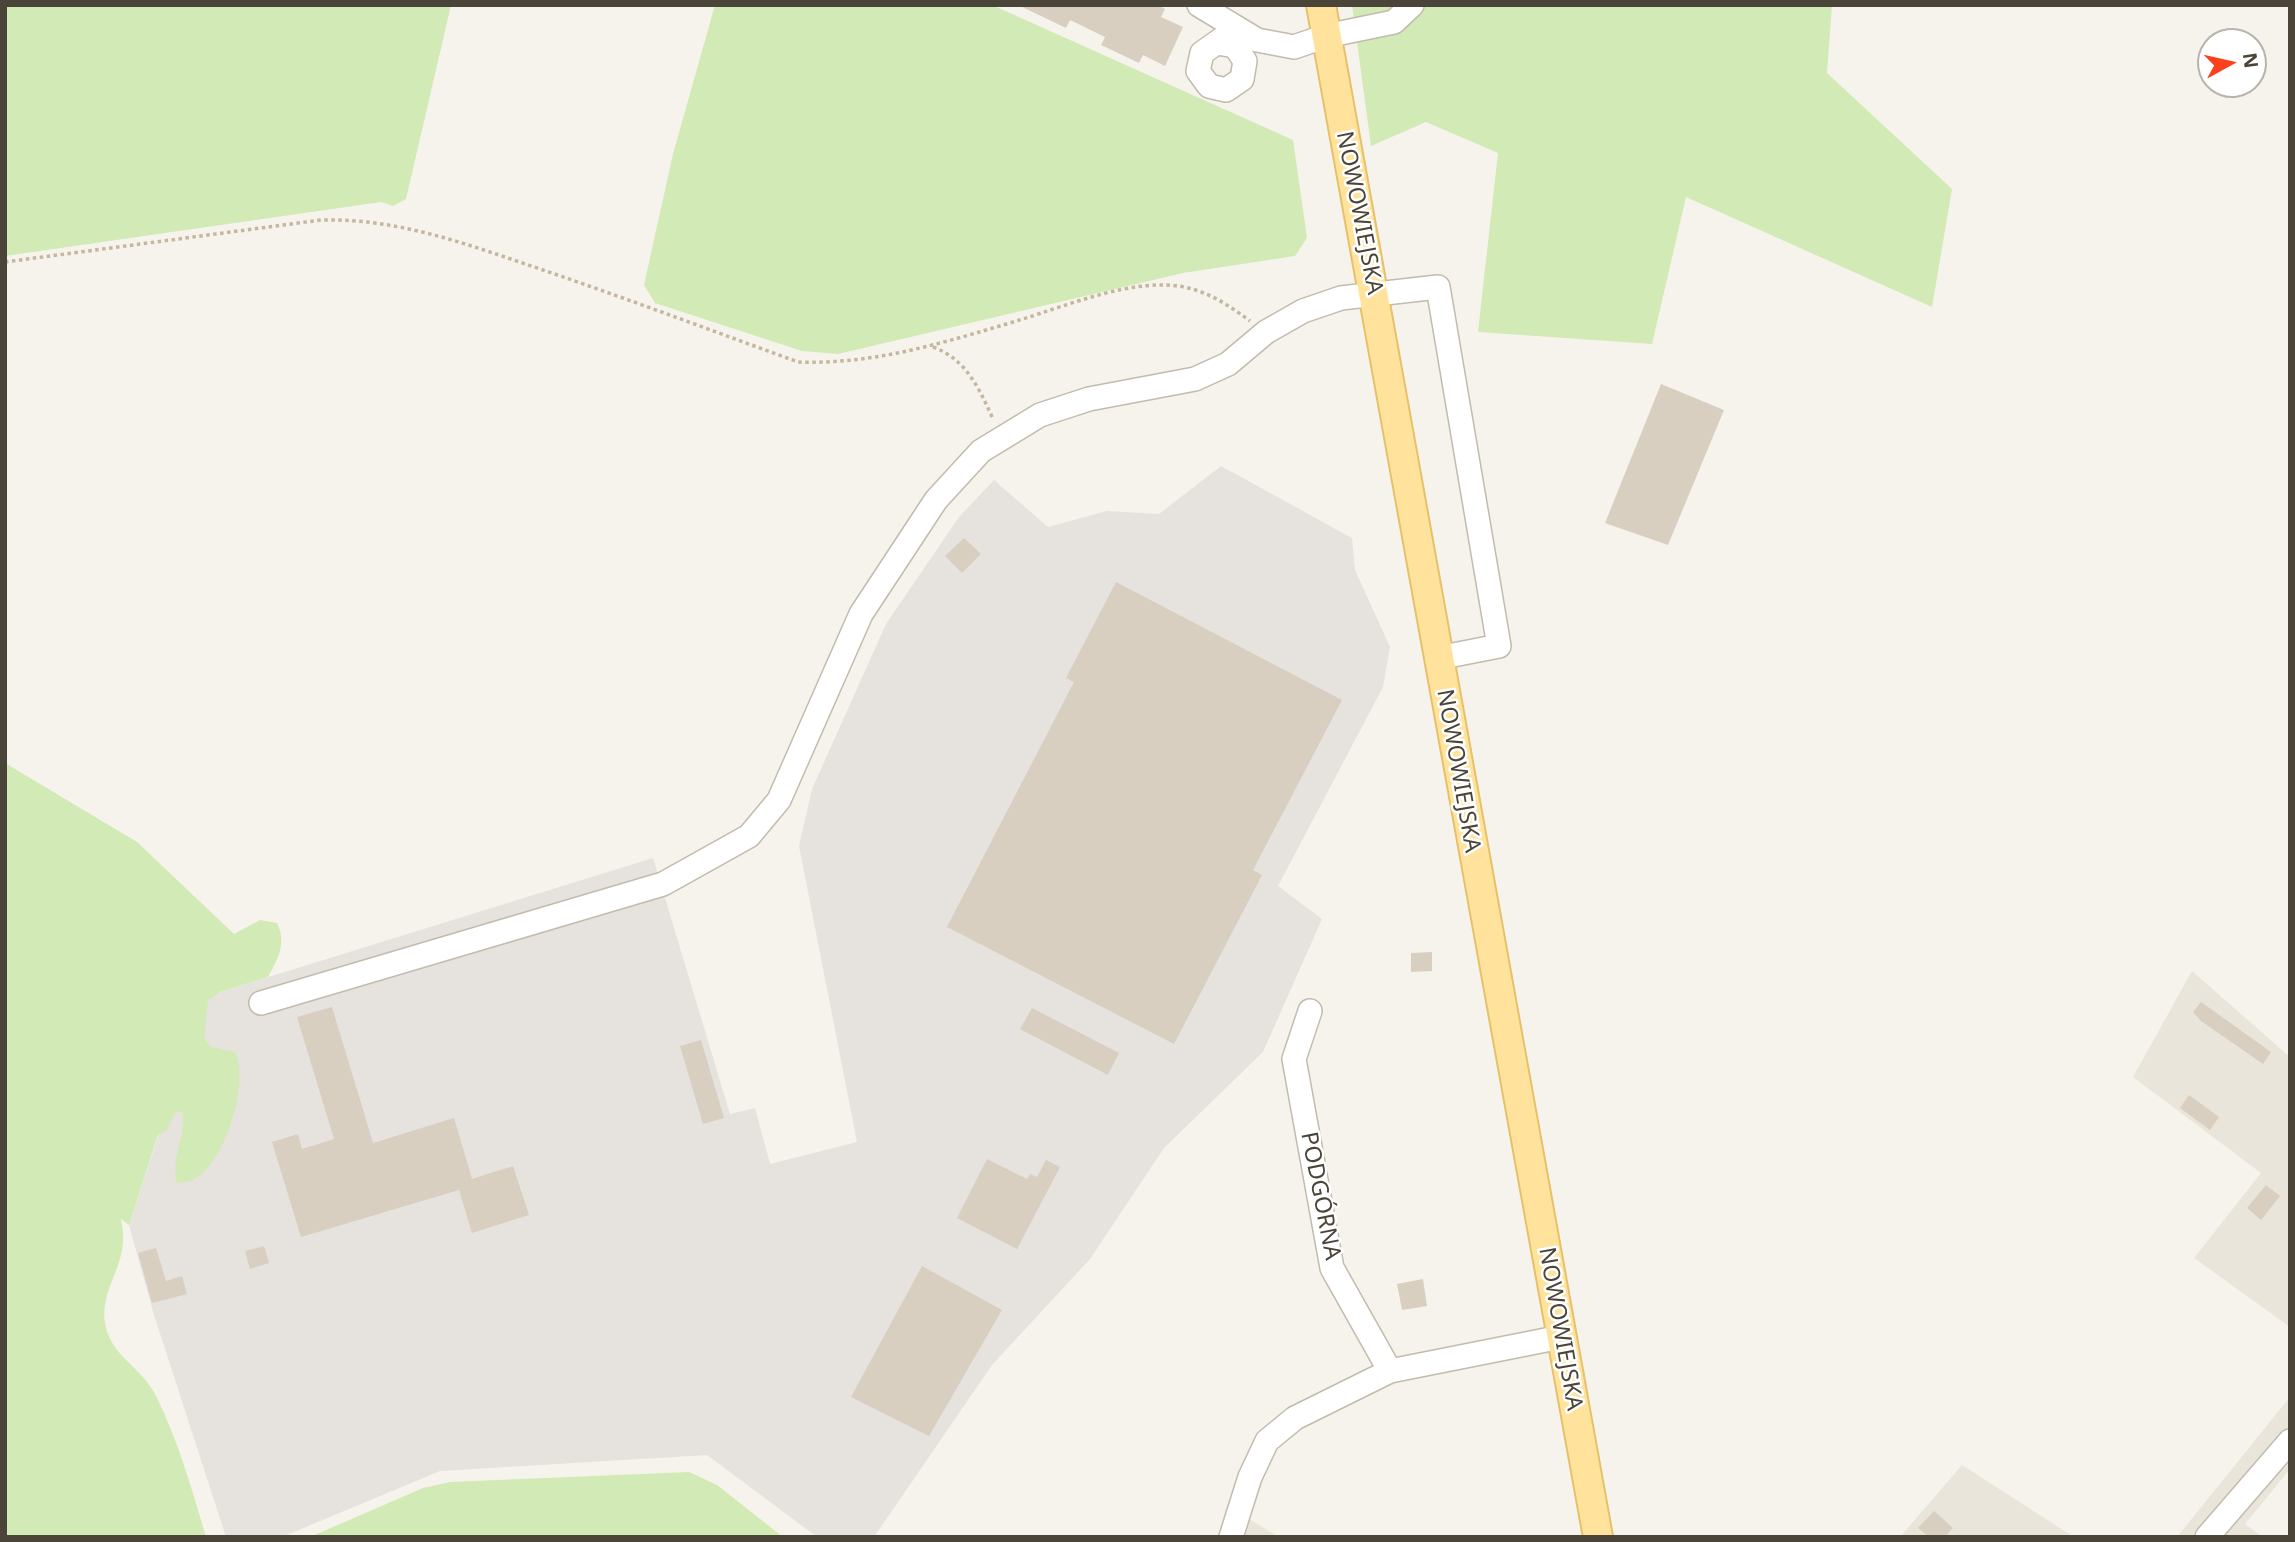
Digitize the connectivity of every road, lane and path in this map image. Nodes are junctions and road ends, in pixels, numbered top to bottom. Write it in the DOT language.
graph roads {
  1 [pos="1199,5"];
  2 [pos="1321,5"];
  3 [pos="1412,5"];
  4 [pos="1236,29"];
  5 [pos="1326,36"];
  6 [pos="1257,40"];
  7 [pos="1217,43"];
  8 [pos="1245,61"];
  9 [pos="5,262"];
  10 [pos="1374,294"];
  11 [pos="1266,332"];
  12 [pos="931,347"];
  13 [pos="1001,439"];
  14 [pos="1438,658"];
  15 [pos="261,1003"];
  16 [pos="1310,1011"];
  17 [pos="1561,1337"];
  18 [pos="1390,1371"];
  19 [pos="2290,1441"];
  20 [pos="1231,1537"];
  21 [pos="1598,1537"];
  22 [pos="2207,1537"];
  1 -- 4 [label="street"];
  2 -- 5 [label="main road, NOWOWIEJSKA"];
  3 -- 5 [label="street"];
  4 -- 6 [label="street"];
  4 -- 7 [label="street"];
  5 -- 6 [label="street"];
  5 -- 10 [label="main road, NOWOWIEJSKA"];
  6 -- 8 [label="street"];
  7 -- 8 [label="street"];
  7 -- 8 [label="street"];
  9 -- 12 [label="path"];
  10 -- 11 [label="street"];
  10 -- 14 [label="main road, NOWOWIEJSKA"];
  10 -- 14 [label="street"];
  11 -- 12 [label="path"];
  11 -- 13 [label="street"];
  12 -- 13 [label="path"];
  13 -- 15 [label="street"];
  14 -- 17 [label="main road, NOWOWIEJSKA"];
  16 -- 18 [label="street, PODGÓRNA"];
  17 -- 18 [label="street"];
  17 -- 21 [label="main road, NOWOWIEJSKA"];
  18 -- 20 [label="street"];
  19 -- 22 [label="street"];
}
